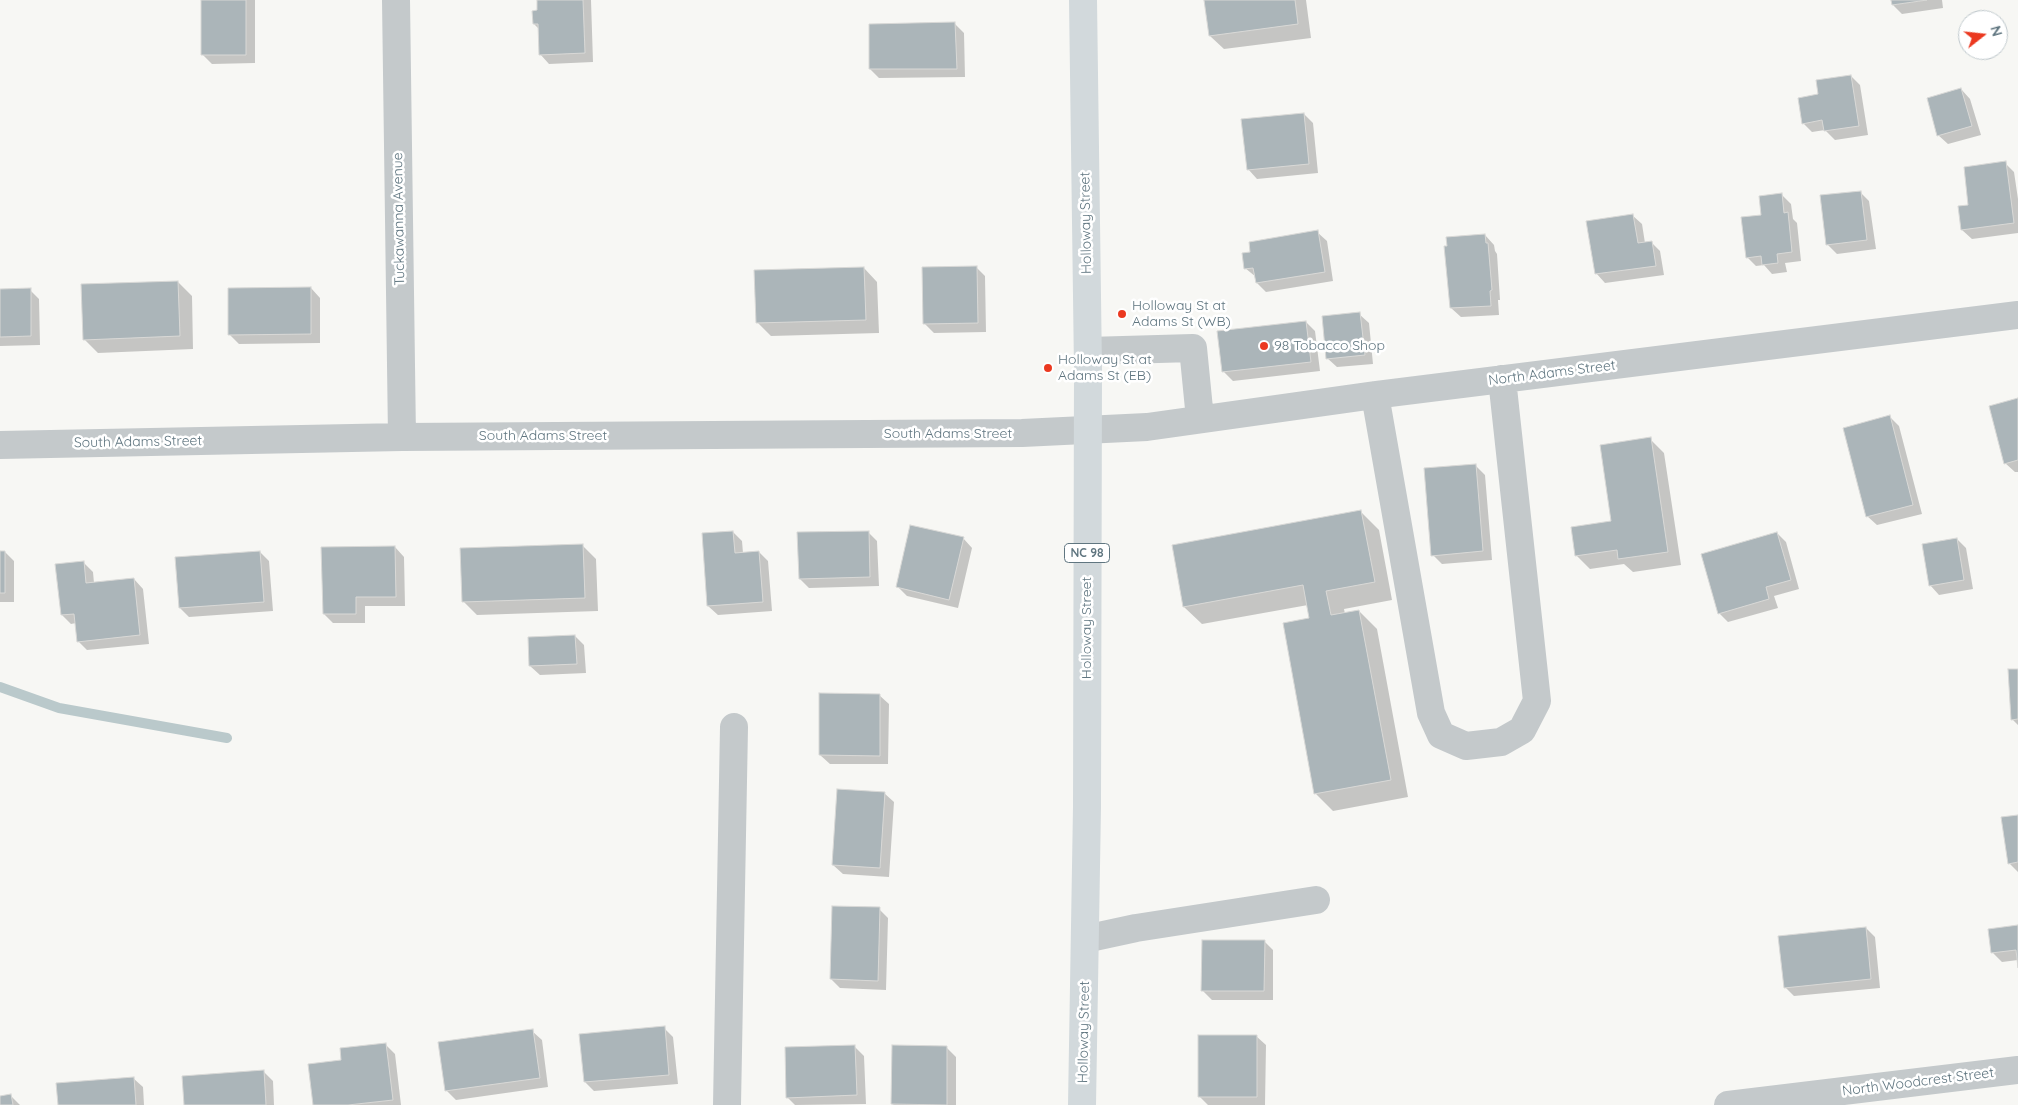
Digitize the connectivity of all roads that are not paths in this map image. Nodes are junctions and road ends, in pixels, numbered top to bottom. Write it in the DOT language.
graph roads {
  1 [pos="396,0"];
  2 [pos="1083,0"];
  3 [pos="2018,314"];
  4 [pos="1088,351"];
  5 [pos="1502,379"];
  6 [pos="1375,395"];
  7 [pos="1200,419"];
  8 [pos="1087,430"];
  9 [pos="402,438"];
  10 [pos="0,445"];
  11 [pos="734,727"];
  12 [pos="1316,900"];
  13 [pos="1086,939"];
  14 [pos="2018,1070"];
  15 [pos="727,1105"];
  16 [pos="1082,1105"];
  17 [pos="1728,1105"];
  1 -- 9 [label="street, Tuckawanna Avenue"];
  2 -- 4 [label="highway, Holloway Street / NC 98"];
  3 -- 5 [label="street, North Adams Street"];
  4 -- 7 [label="street"];
  4 -- 8 [label="highway, Holloway Street / NC 98"];
  5 -- 6 [label="street, North Adams Street"];
  5 -- 6 [label="street"];
  6 -- 7 [label="street, North Adams Street"];
  7 -- 8 [label="street, North Adams Street"];
  8 -- 9 [label="street, South Adams Street"];
  8 -- 13 [label="highway, Holloway Street / NC 98"];
  9 -- 10 [label="street, South Adams Street"];
  11 -- 15 [label="street"];
  12 -- 13 [label="street"];
  13 -- 16 [label="highway, Holloway Street / NC 98"];
  14 -- 17 [label="street, North Woodcrest Street"];
}
